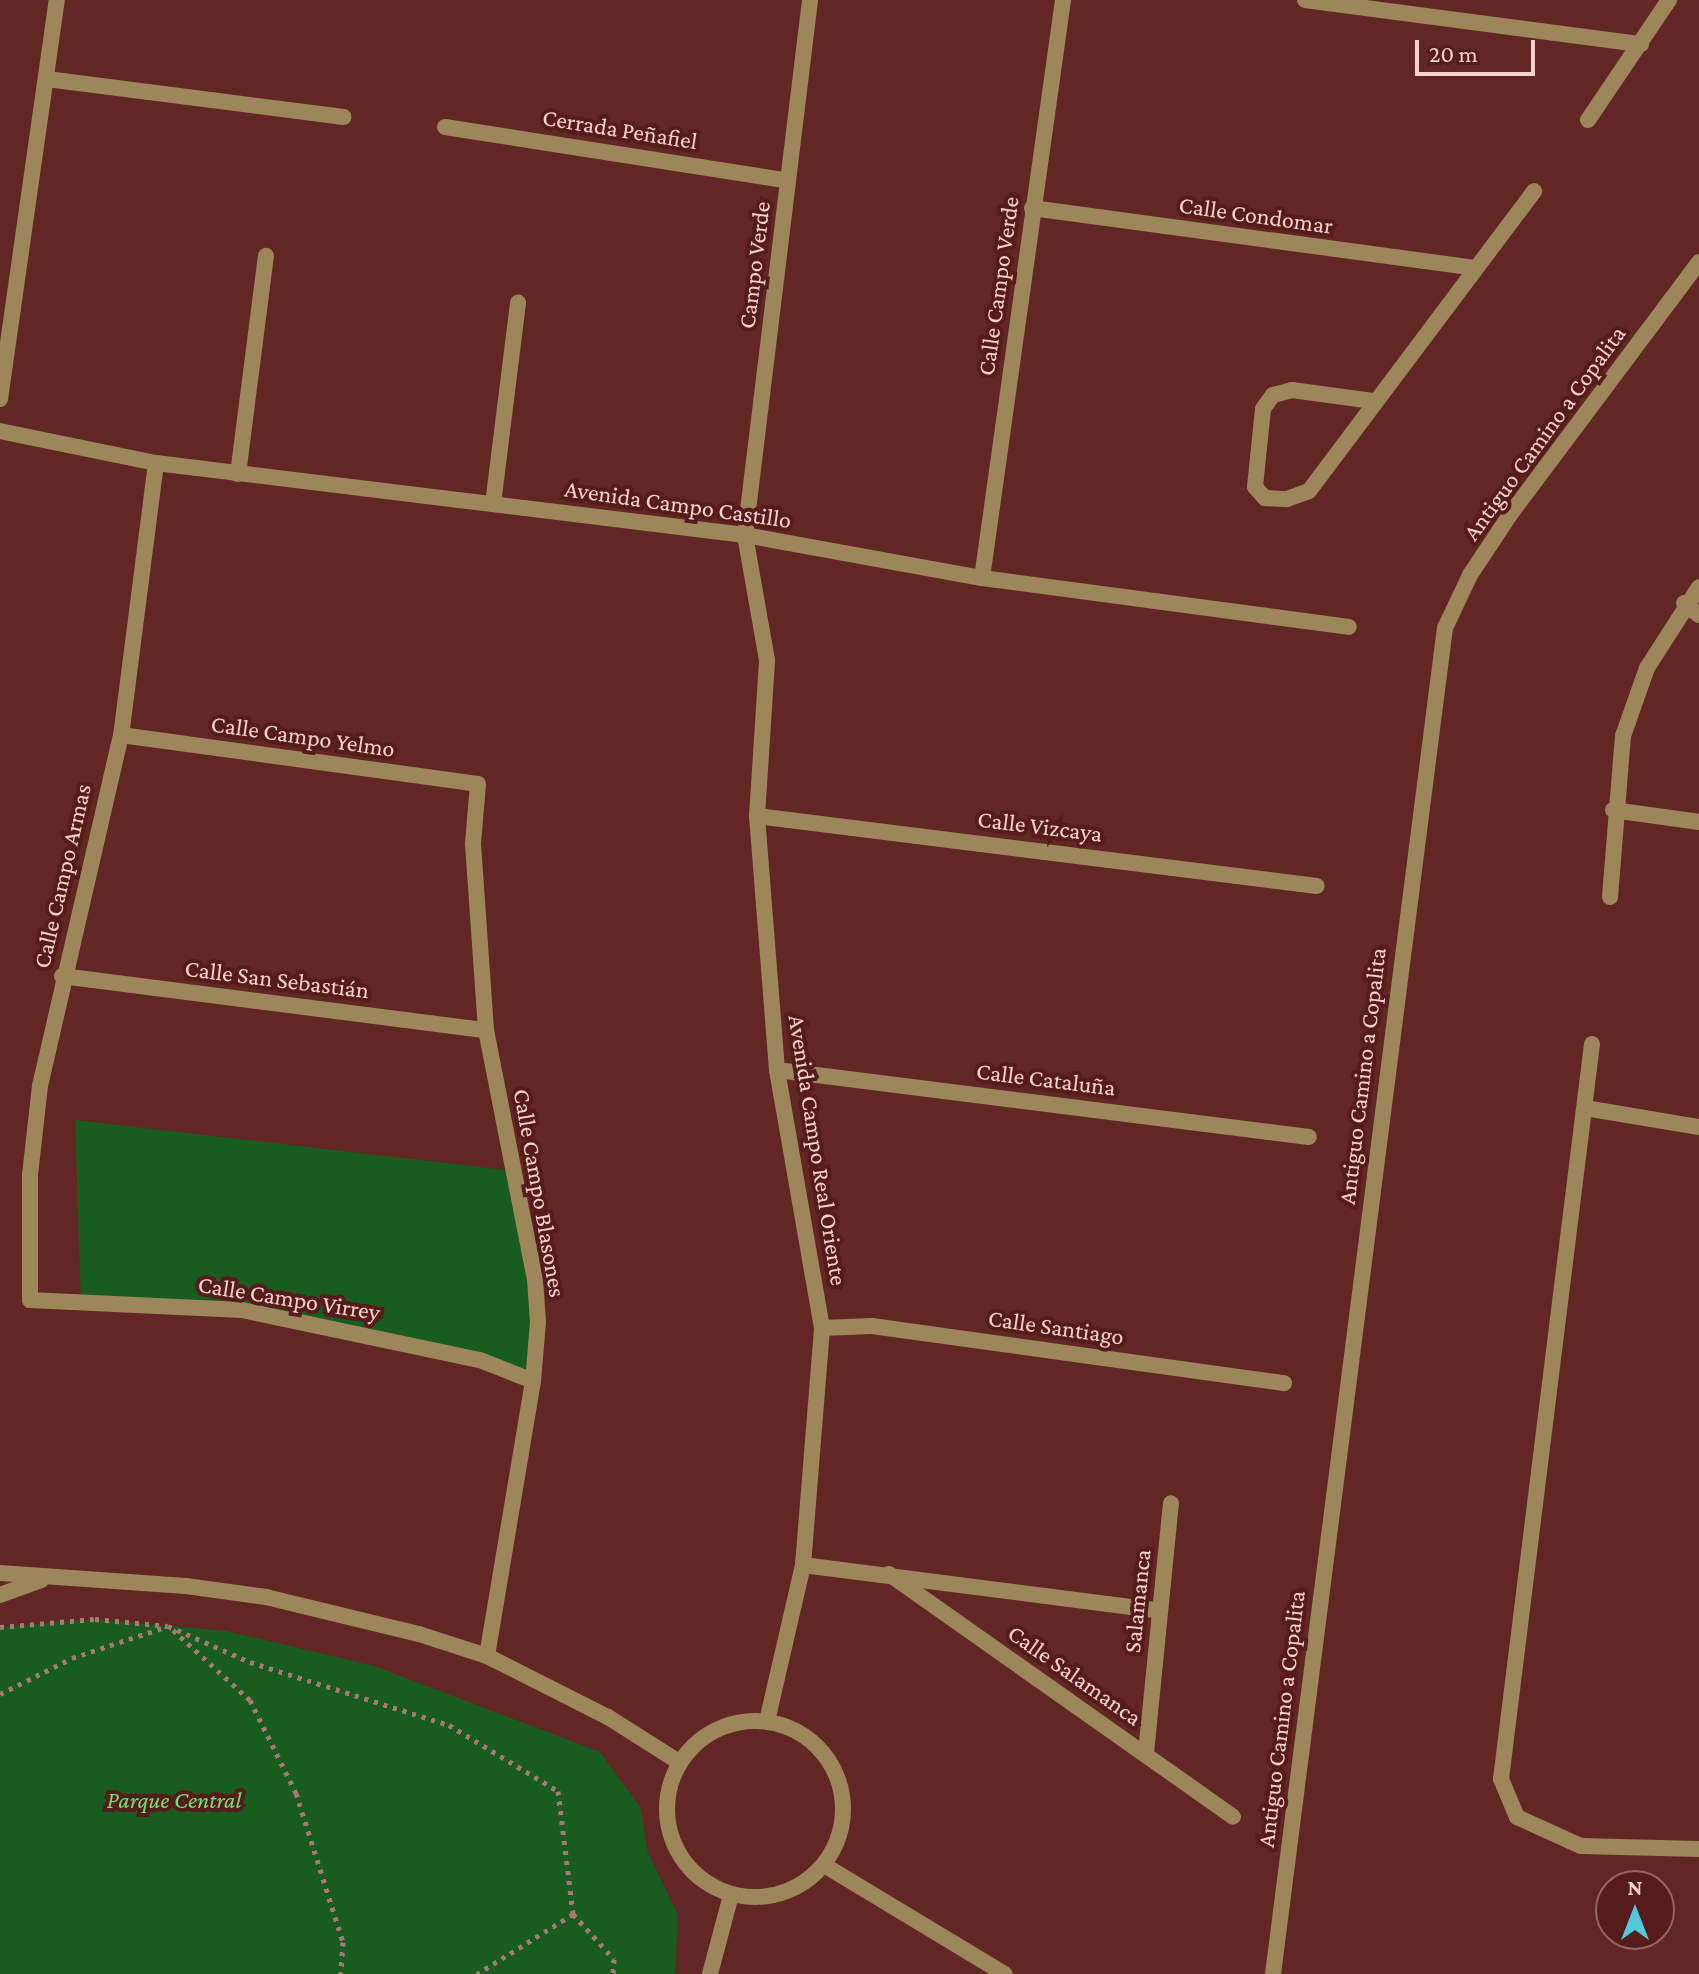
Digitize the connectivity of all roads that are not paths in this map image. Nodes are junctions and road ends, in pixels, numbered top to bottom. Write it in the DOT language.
graph roads {
  1 [pos="57,0"];
  2 [pos="810,0"];
  3 [pos="1063,0"];
  4 [pos="1305,0"];
  5 [pos="1669,0"];
  6 [pos="1641,44"];
  7 [pos="47,79"];
  8 [pos="344,117"];
  9 [pos="1588,120"];
  10 [pos="445,127"];
  11 [pos="788,181"];
  12 [pos="1534,191"];
  13 [pos="1032,208"];
  14 [pos="266,256"];
  15 [pos="1699,262"];
  16 [pos="1473,268"];
  17 [pos="518,303"];
  18 [pos="0,399"];
  19 [pos="1373,401"];
  20 [pos="0,431"];
  21 [pos="156,463"];
  22 [pos="238,474"];
  23 [pos="493,504"];
  24 [pos="745,535"];
  25 [pos="982,578"];
  26 [pos="1699,587"];
  27 [pos="1684,603"];
  28 [pos="1699,615"];
  29 [pos="1349,627"];
  30 [pos="121,735"];
  31 [pos="478,784"];
  32 [pos="1613,810"];
  33 [pos="757,816"];
  34 [pos="1699,822"];
  35 [pos="1317,886"];
  36 [pos="1610,897"];
  37 [pos="62,976"];
  38 [pos="486,1030"];
  39 [pos="1592,1044"];
  40 [pos="777,1070"];
  41 [pos="1585,1108"];
  42 [pos="1699,1127"];
  43 [pos="1309,1137"];
  44 [pos="30,1300"];
  45 [pos="822,1328"];
  46 [pos="533,1381"];
  47 [pos="1284,1383"];
  48 [pos="1171,1503"];
  49 [pos="803,1565"];
  50 [pos="0,1573"];
  51 [pos="889,1574"];
  52 [pos="46,1578"];
  53 [pos="0,1595"];
  54 [pos="1160,1611"];
  55 [pos="487,1656"];
  56 [pos="767,1721"];
  57 [pos="1146,1753"];
  58 [pos="679,1762"];
  59 [pos="1233,1817"];
  60 [pos="1699,1849"];
  61 [pos="824,1865"];
  62 [pos="731,1895"];
  63 [pos="710,1974"];
  64 [pos="1005,1974"];
  65 [pos="1273,1974"];
  1 -- 7 [label="street"];
  2 -- 11 [label="street, Campo Verde"];
  3 -- 13 [label="street, Calle Campo Verde"];
  4 -- 6 [label="street"];
  5 -- 6 [label="street"];
  6 -- 9 [label="street"];
  7 -- 8 [label="street"];
  7 -- 18 [label="street"];
  10 -- 11 [label="street, Cerrada Peñafiel"];
  11 -- 24 [label="street, Campo Verde"];
  12 -- 16 [label="street"];
  13 -- 16 [label="street, Calle Condomar"];
  13 -- 25 [label="street, Calle Campo Verde"];
  14 -- 22 [label="street"];
  15 -- 65 [label="street, Antiguo Camino a Copalita"];
  16 -- 19 [label="street"];
  17 -- 23 [label="street"];
  19 -- 19 [label="street"];
  20 -- 21 [label="street, Avenida Campo Castillo"];
  21 -- 22 [label="street, Avenida Campo Castillo"];
  21 -- 30 [label="street, Calle Campo Armas"];
  22 -- 23 [label="street, Avenida Campo Castillo"];
  23 -- 24 [label="street, Avenida Campo Castillo"];
  24 -- 25 [label="street, Avenida Campo Castillo"];
  24 -- 33 [label="street, Avenida Campo Real Oriente"];
  25 -- 29 [label="street, Avenida Campo Castillo"];
  26 -- 27 [label="street"];
  27 -- 28 [label="street"];
  27 -- 32 [label="street"];
  30 -- 31 [label="street, Calle Campo Yelmo"];
  30 -- 37 [label="street, Calle Campo Armas"];
  31 -- 38 [label="street, Calle Campo Blasones"];
  32 -- 34 [label="street"];
  32 -- 36 [label="street"];
  33 -- 35 [label="street, Calle Vizcaya"];
  33 -- 40 [label="street, Avenida Campo Real Oriente"];
  37 -- 38 [label="street, Calle San Sebastián"];
  37 -- 44 [label="street, Calle Campo Armas"];
  38 -- 46 [label="street, Calle Campo Blasones"];
  39 -- 41 [label="street"];
  40 -- 43 [label="street, Calle Cataluña"];
  40 -- 45 [label="street, Avenida Campo Real Oriente"];
  41 -- 42 [label="street"];
  41 -- 60 [label="street"];
  44 -- 46 [label="street, Calle Campo Virrey"];
  45 -- 47 [label="street, Calle Santiago"];
  45 -- 49 [label="street, Avenida Campo Real Oriente"];
  46 -- 55 [label="street, Calle Campo Blasones"];
  48 -- 54 [label="street, Salamanca"];
  49 -- 51 [label="street, Calle Salamanca"];
  49 -- 56 [label="street, Avenida Campo Real Oriente"];
  50 -- 52 [label="street"];
  51 -- 54 [label="street, Calle Salamanca"];
  51 -- 57 [label="street, Calle Salamanca"];
  52 -- 53 [label="street"];
  52 -- 55 [label="street"];
  54 -- 57 [label="street, Salamanca"];
  55 -- 58 [label="street"];
  56 -- 58 [label="street"];
  56 -- 61 [label="street"];
  57 -- 59 [label="street, Calle Salamanca"];
  58 -- 62 [label="street"];
  61 -- 62 [label="street"];
  61 -- 64 [label="street"];
  62 -- 63 [label="street"];
}
